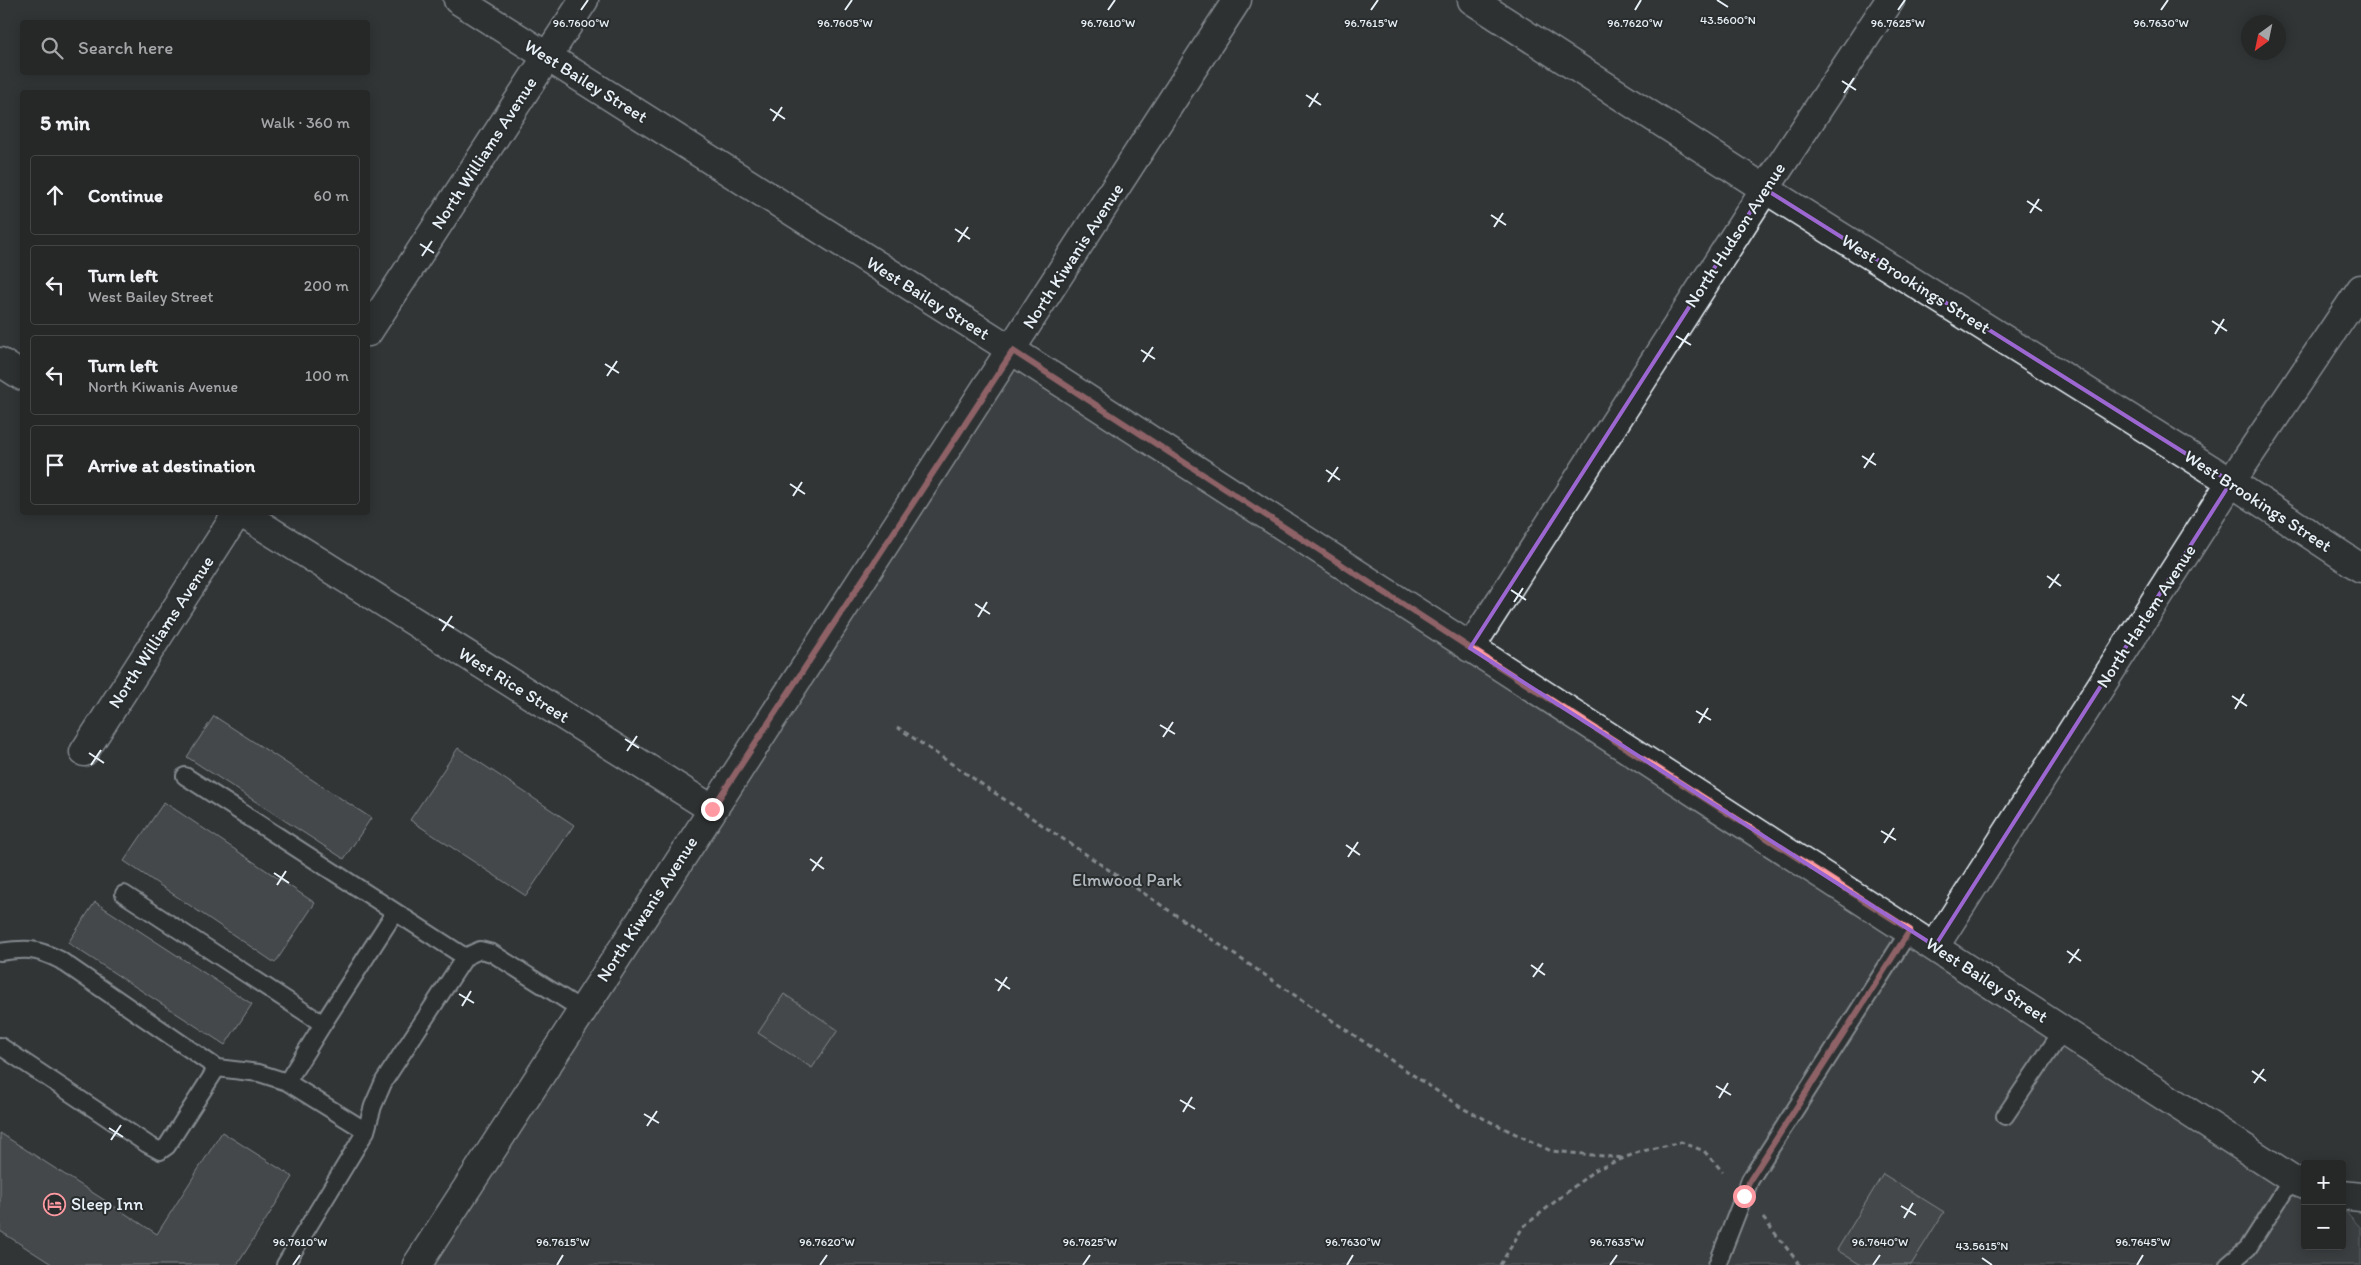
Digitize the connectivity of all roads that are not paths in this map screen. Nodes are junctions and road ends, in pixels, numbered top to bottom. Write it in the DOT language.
graph roads {
  1 [pos="458,0"];
  2 [pos="584,0"];
  3 [pos="1237,0"];
  4 [pos="1472,0"];
  5 [pos="1890,0"];
  6 [pos="547,57"];
  7 [pos="1765,189"];
  8 [pos="2361,289"];
  9 [pos="370,329"];
  10 [pos="1013,351"];
  11 [pos="0,362"];
  12 [pos="20,375"];
  13 [pos="2231,482"];
  14 [pos="242,515"];
  15 [pos="245,515"];
  16 [pos="2361,568"];
  17 [pos="1470,648"];
  18 [pos="84,752"];
  19 [pos="185,776"];
  20 [pos="712,809"];
  21 [pos="124,894"];
  22 [pos="396,912"];
  23 [pos="1910,930"];
  24 [pos="1935,946"];
  25 [pos="0,952"];
  26 [pos="466,957"];
  27 [pos="582,1010"];
  28 [pos="323,1024"];
  29 [pos="2063,1030"];
  30 [pos="0,1046"];
  31 [pos="217,1068"];
  32 [pos="287,1082"];
  33 [pos="2006,1116"];
  34 [pos="366,1131"];
  35 [pos="2299,1181"];
  36 [pos="2346,1195"];
  37 [pos="2361,1197"];
  38 [pos="285,1265"];
  39 [pos="416,1265"];
  40 [pos="1717,1265"];
  41 [pos="2228,1265"];
  1 -- 6 [label="street, West Bailey Street"];
  2 -- 6 [label="street, North Williams Avenue"];
  3 -- 10 [label="street, North Kiwanis Avenue"];
  4 -- 7 [label="street, West Brookings Street"];
  5 -- 7 [label="street, North Hudson Avenue"];
  6 -- 9 [label="street, North Williams Avenue"];
  6 -- 10 [label="street, West Bailey Street"];
  7 -- 13 [label="street, West Brookings Street"];
  7 -- 17 [label="street, North Hudson Avenue"];
  8 -- 13 [label="street, North Harlem Avenue"];
  10 -- 17 [label="street, West Bailey Street"];
  10 -- 20 [label="street, North Kiwanis Avenue"];
  11 -- 12 [label="street"];
  13 -- 16 [label="street, West Brookings Street"];
  13 -- 24 [label="street, North Harlem Avenue"];
  14 -- 18 [label="street, North Williams Avenue"];
  15 -- 20 [label="street, West Rice Street"];
  17 -- 23 [label="street, West Bailey Street"];
  19 -- 22 [label="lane"];
  20 -- 27 [label="street, North Kiwanis Avenue"];
  21 -- 28 [label="lane"];
  22 -- 26 [label="lane"];
  22 -- 28 [label="lane"];
  23 -- 24 [label="street, West Bailey Street"];
  23 -- 40 [label="lane"];
  24 -- 29 [label="street, West Bailey Street"];
  25 -- 31 [label="lane"];
  26 -- 27 [label="lane"];
  26 -- 34 [label="lane"];
  27 -- 39 [label="street, North Kiwanis Avenue"];
  28 -- 32 [label="lane"];
  29 -- 33 [label="lane"];
  29 -- 35 [label="street, West Bailey Street"];
  30 -- 31 [label="lane"];
  31 -- 32 [label="lane"];
  32 -- 34 [label="lane"];
  34 -- 38 [label="lane"];
  35 -- 41 [label="lane"];
  36 -- 37 [label="street"];
}
